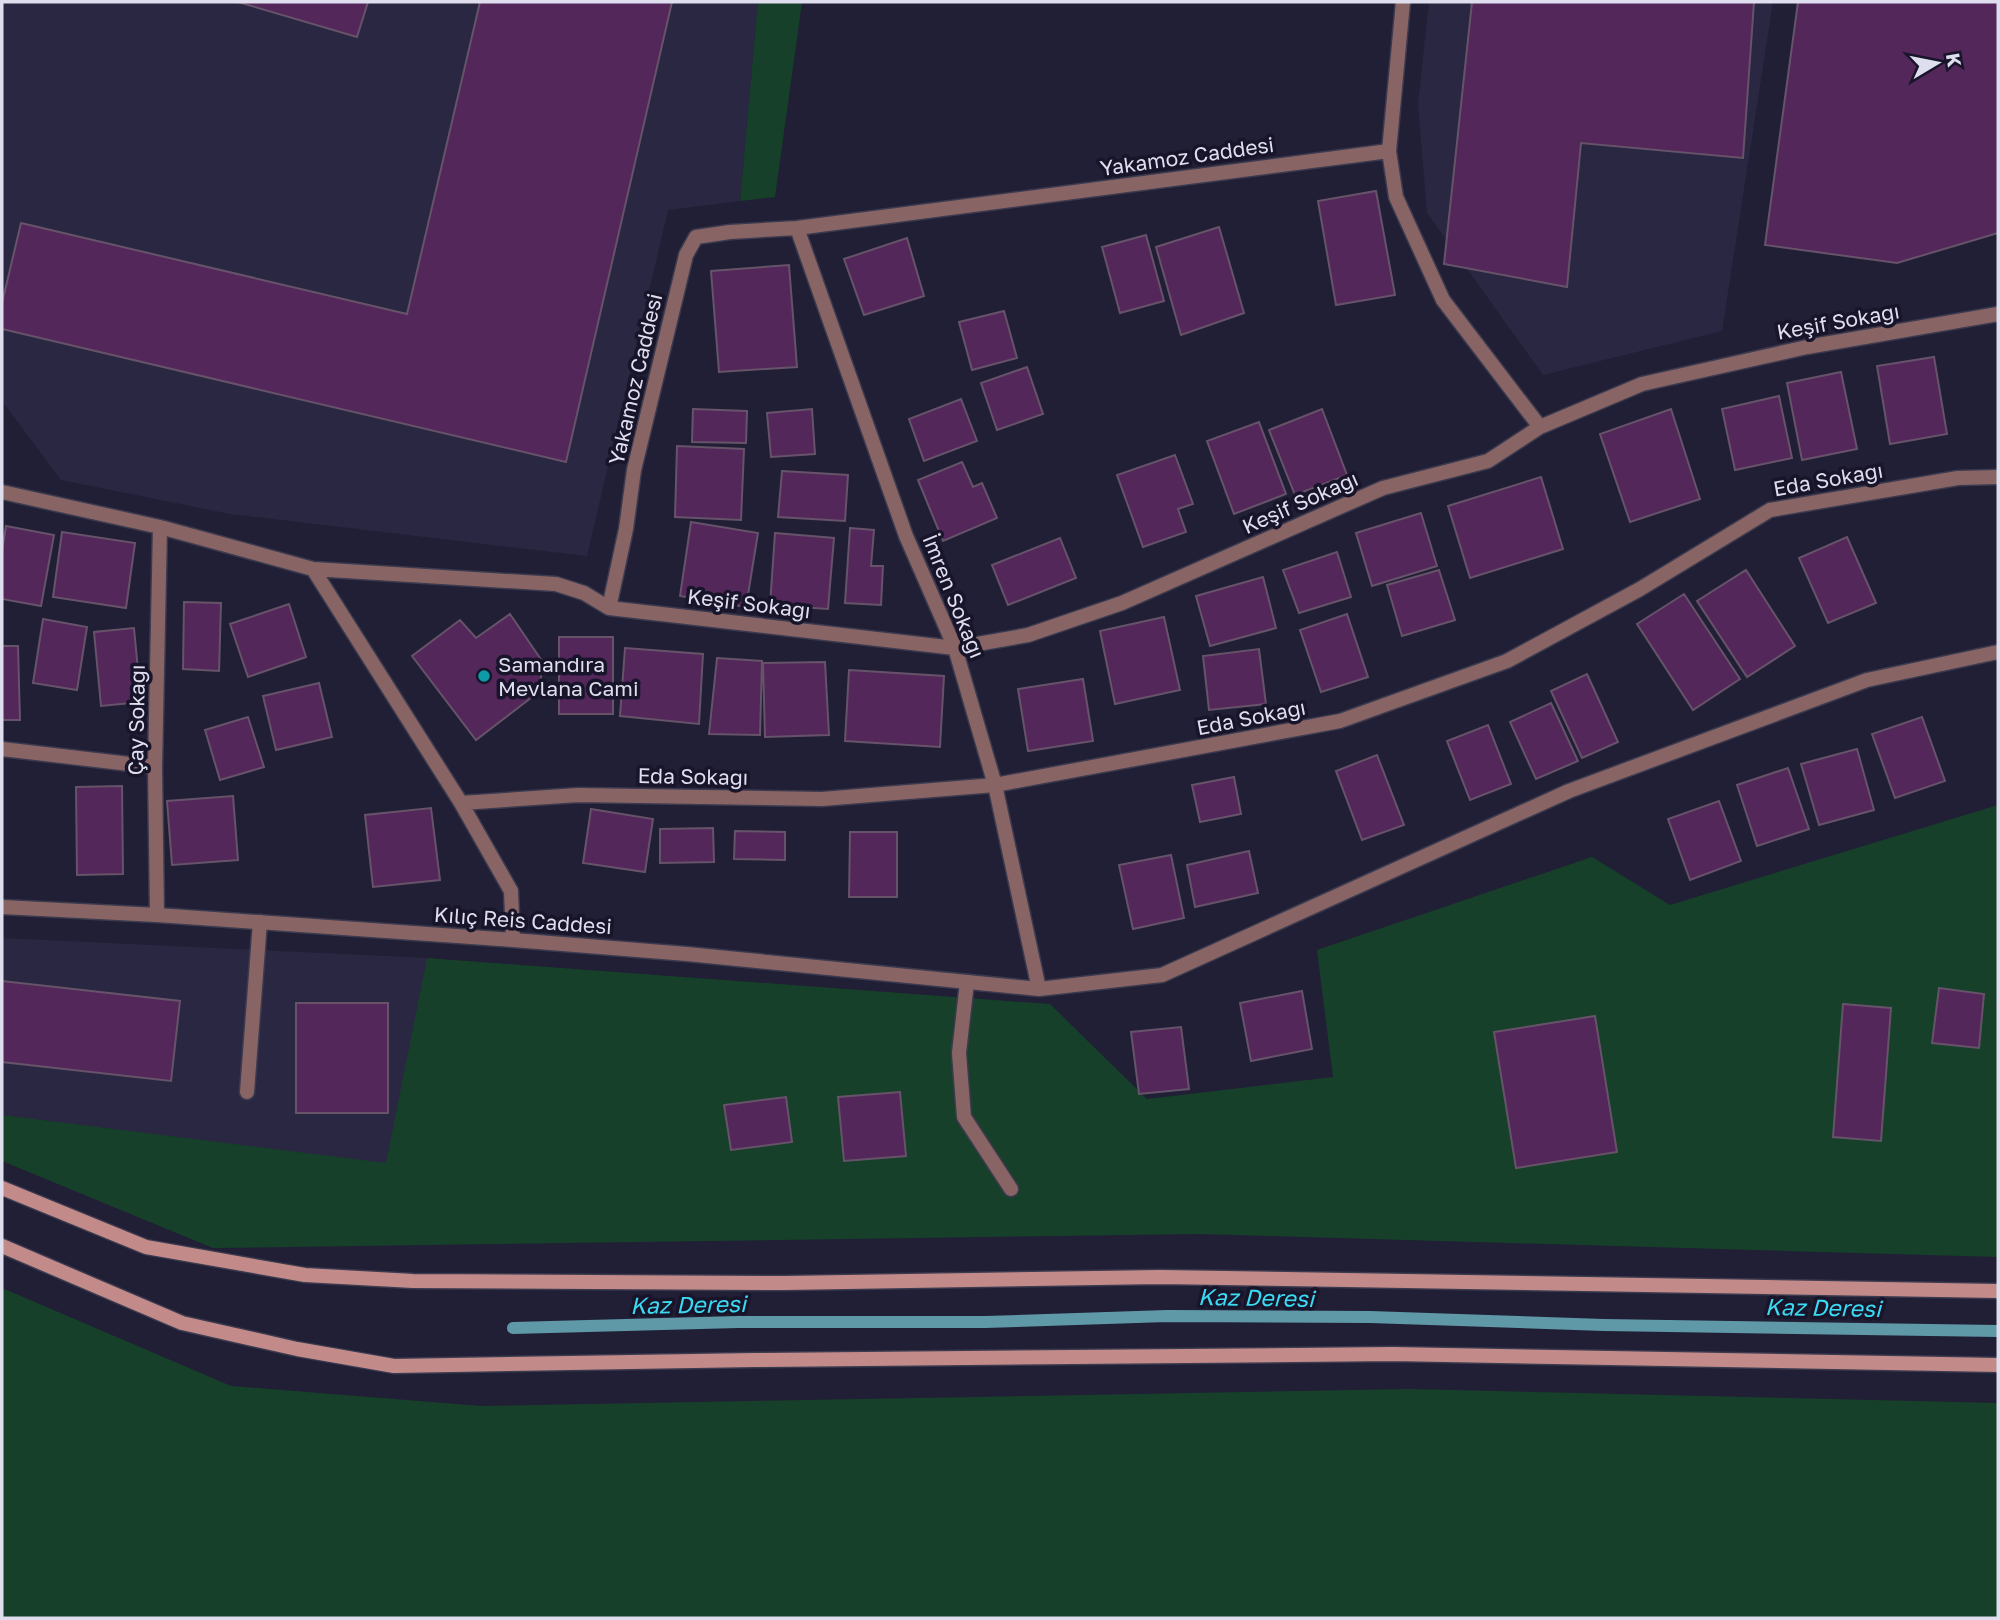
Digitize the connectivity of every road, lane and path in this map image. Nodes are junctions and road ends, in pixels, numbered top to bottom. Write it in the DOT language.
graph roads {
  1 [pos="1403,2"];
  2 [pos="1389,150"];
  3 [pos="797,229"];
  4 [pos="1998,314"];
  5 [pos="1540,427"];
  6 [pos="1998,477"];
  7 [pos="2,492"];
  8 [pos="160,527"];
  9 [pos="313,569"];
  10 [pos="609,608"];
  11 [pos="955,648"];
  12 [pos="1998,652"];
  13 [pos="2,749"];
  14 [pos="155,767"];
  15 [pos="995,785"];
  16 [pos="461,803"];
  17 [pos="2,907"];
  18 [pos="156,915"];
  19 [pos="260,922"];
  20 [pos="513,940"];
  21 [pos="967,982"];
  22 [pos="1040,989"];
  23 [pos="247,1092"];
  24 [pos="2,1188"];
  25 [pos="1011,1189"];
  26 [pos="2,1246"];
  27 [pos="1998,1291"];
  28 [pos="1998,1365"];
  1 -- 2 [label="street"];
  2 -- 3 [label="street, Yakamoz Caddesi"];
  2 -- 5 [label="street"];
  3 -- 10 [label="street, Yakamoz Caddesi"];
  3 -- 11 [label="street, İmren Sokağı"];
  4 -- 5 [label="street, Keşif Sokağı"];
  5 -- 11 [label="street, Keşif Sokağı"];
  6 -- 15 [label="street, Eda Sokağı"];
  7 -- 8 [label="street"];
  8 -- 9 [label="street"];
  8 -- 14 [label="street, Çay Sokağı"];
  9 -- 10 [label="street"];
  9 -- 16 [label="street"];
  10 -- 11 [label="street, Keşif Sokağı"];
  11 -- 15 [label="street, İmren Sokağı"];
  12 -- 22 [label="street, Kılıç Reis Caddesi"];
  13 -- 14 [label="street"];
  14 -- 18 [label="street, Çay Sokağı"];
  15 -- 16 [label="street, Eda Sokağı"];
  15 -- 22 [label="street, İmren Sokağı"];
  16 -- 20 [label="street"];
  17 -- 18 [label="street, Kılıç Reis Caddesi"];
  18 -- 19 [label="street, Kılıç Reis Caddesi"];
  19 -- 20 [label="street, Kılıç Reis Caddesi"];
  19 -- 23 [label="street"];
  20 -- 21 [label="street, Kılıç Reis Caddesi"];
  21 -- 22 [label="street, Kılıç Reis Caddesi"];
  21 -- 25 [label="street"];
  24 -- 27 [label="main road"];
  26 -- 28 [label="main road"];
}
